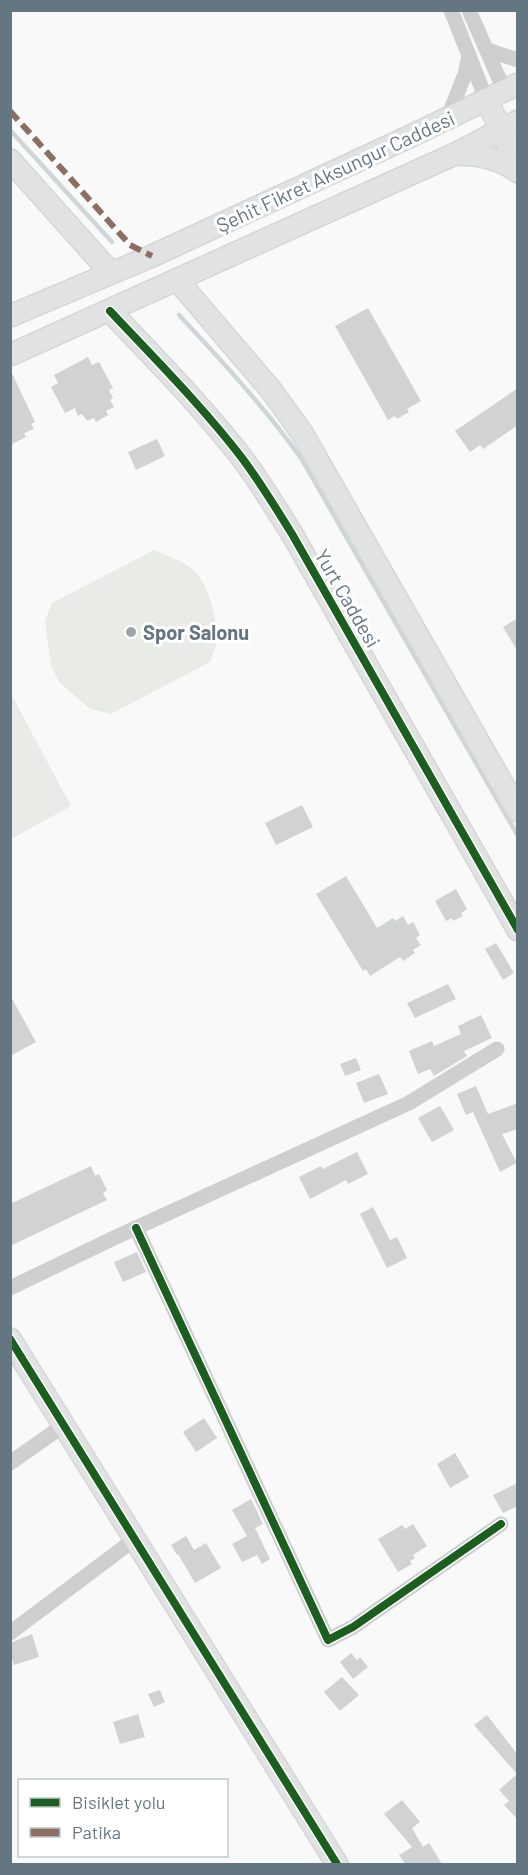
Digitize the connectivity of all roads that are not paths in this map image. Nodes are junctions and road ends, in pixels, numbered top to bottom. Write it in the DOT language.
graph roads {
  1 [pos="451,10"];
  2 [pos="469,10"];
  3 [pos="487,50"];
  4 [pos="469,56"];
  5 [pos="518,60"];
  6 [pos="502,91"];
  7 [pos="448,117"];
  8 [pos="513,124"];
  9 [pos="455,154"];
  10 [pos="10,160"];
  11 [pos="518,164"];
  12 [pos="518,172"];
  13 [pos="111,273"];
  14 [pos="178,281"];
  15 [pos="110,311"];
  16 [pos="10,316"];
  17 [pos="10,355"];
  18 [pos="518,811"];
  19 [pos="518,930"];
  20 [pos="497,1049"];
  21 [pos="136,1228"];
  22 [pos="10,1288"];
  23 [pos="10,1339"];
  24 [pos="64,1425"];
  25 [pos="10,1463"];
  26 [pos="501,1524"];
  27 [pos="135,1539"];
  28 [pos="10,1633"];
  29 [pos="337,1864"];
  1 -- 4 [label="street"];
  2 -- 3 [label="street"];
  3 -- 5 [label="street"];
  3 -- 6 [label="street"];
  4 -- 6 [label="street"];
  4 -- 7 [label="street"];
  6 -- 7 [label="street, Şehit Fikret Aksungur Caddesi"];
  6 -- 8 [label="street"];
  7 -- 13 [label="street, Şehit Fikret Aksungur Caddesi"];
  8 -- 9 [label="street, Şehit Fikret Aksungur Caddesi"];
  8 -- 11 [label="street"];
  9 -- 12 [label="street"];
  9 -- 14 [label="street, Şehit Fikret Aksungur Caddesi"];
  10 -- 13 [label="street"];
  13 -- 16 [label="street, Şehit Fikret Aksungur Caddesi"];
  14 -- 15 [label="street, Şehit Fikret Aksungur Caddesi"];
  14 -- 18 [label="street"];
  15 -- 17 [label="street, Şehit Fikret Aksungur Caddesi"];
  15 -- 19 [label="street, Yurt Caddesi"];
  20 -- 21 [label="street"];
  21 -- 22 [label="street"];
  21 -- 26 [label="street"];
  23 -- 24 [label="street"];
  24 -- 25 [label="street"];
  24 -- 27 [label="street"];
  27 -- 28 [label="street"];
  27 -- 29 [label="street"];
}
